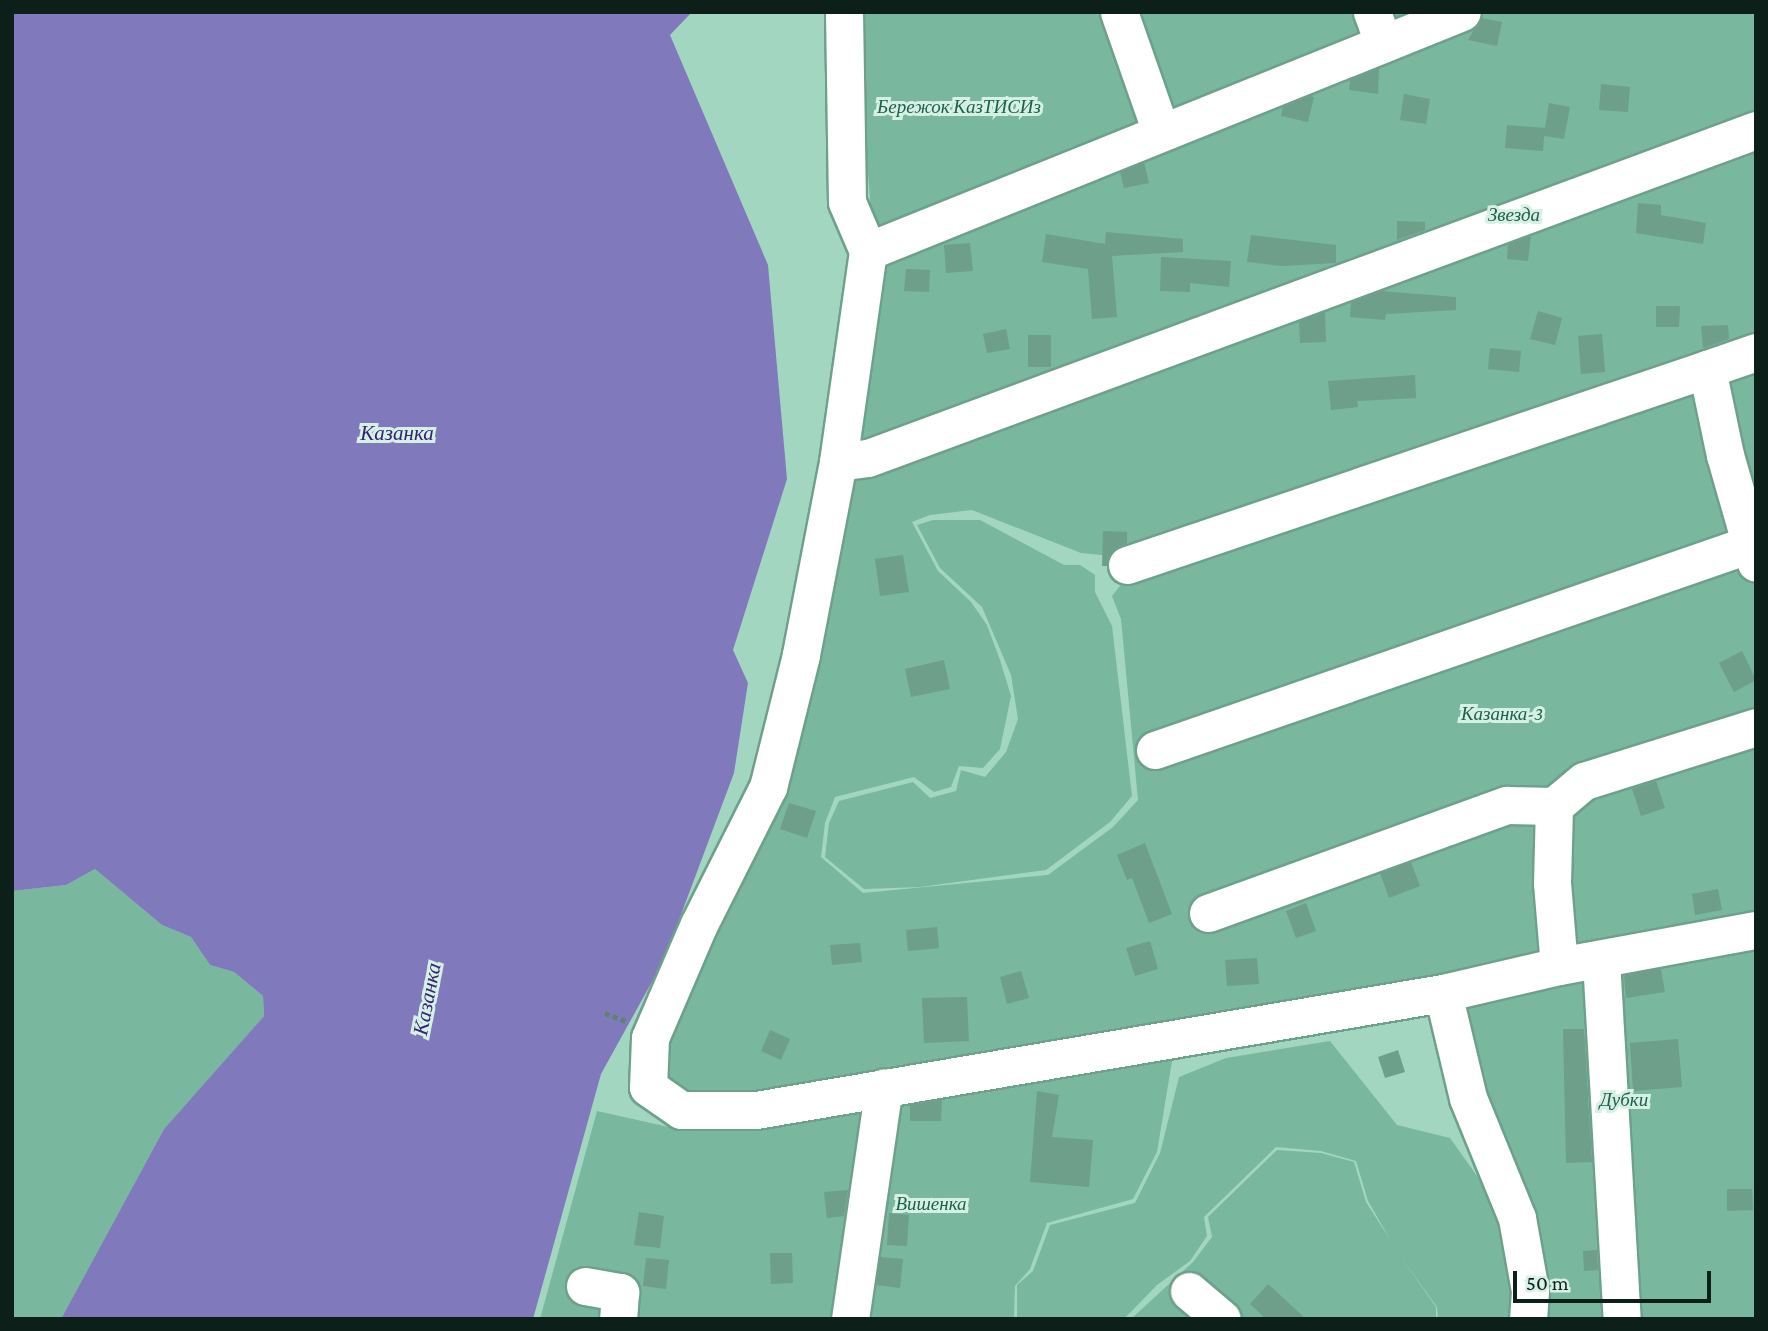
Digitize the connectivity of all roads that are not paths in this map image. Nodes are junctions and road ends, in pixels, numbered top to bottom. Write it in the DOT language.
graph roads {
  1 [pos="844,12"];
  2 [pos="1119,12"];
  3 [pos="1462,12"];
  4 [pos="1377,28"];
  5 [pos="1756,130"];
  6 [pos="1161,132"];
  7 [pos="868,251"];
  8 [pos="1756,352"];
  9 [pos="1707,369"];
  10 [pos="838,462"];
  11 [pos="1754,549"];
  12 [pos="1127,565"];
  13 [pos="1756,727"];
  14 [pos="1155,750"];
  15 [pos="1554,806"];
  16 [pos="1208,913"];
  17 [pos="1756,930"];
  18 [pos="1601,960"];
  19 [pos="1559,966"];
  20 [pos="1443,993"];
  21 [pos="884,1087"];
  22 [pos="585,1286"];
  23 [pos="1189,1291"];
  24 [pos="618,1319"];
  25 [pos="850,1319"];
  26 [pos="1222,1319"];
  27 [pos="1528,1319"];
  28 [pos="1622,1319"];
  1 -- 7 [label="lane"];
  2 -- 6 [label="lane"];
  3 -- 4 [label="lane"];
  4 -- 6 [label="lane"];
  5 -- 10 [label="lane"];
  6 -- 7 [label="lane"];
  7 -- 10 [label="lane"];
  8 -- 9 [label="lane"];
  9 -- 11 [label="lane"];
  9 -- 12 [label="lane"];
  10 -- 21 [label="lane"];
  11 -- 14 [label="lane"];
  13 -- 15 [label="lane"];
  15 -- 16 [label="lane"];
  15 -- 19 [label="lane"];
  17 -- 18 [label="lane"];
  18 -- 19 [label="lane"];
  18 -- 28 [label="lane"];
  19 -- 20 [label="lane"];
  20 -- 21 [label="lane"];
  20 -- 27 [label="lane"];
  21 -- 25 [label="lane"];
  22 -- 24 [label="lane"];
  23 -- 26 [label="lane"];
}
